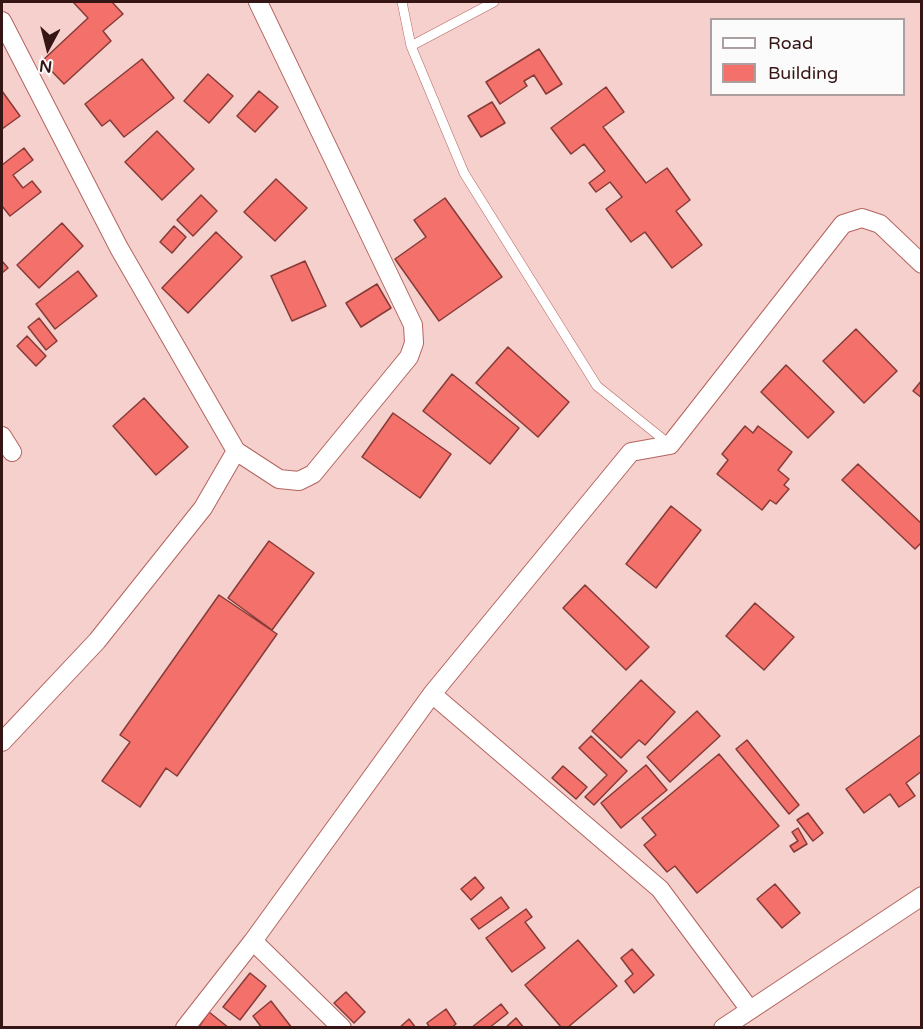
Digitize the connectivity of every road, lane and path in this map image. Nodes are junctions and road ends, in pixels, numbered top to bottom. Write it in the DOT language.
graph roads {
  1 [pos="258,2"];
  2 [pos="402,2"];
  3 [pos="494,2"];
  4 [pos="2,21"];
  5 [pos="411,46"];
  6 [pos="921,264"];
  7 [pos="2,436"];
  8 [pos="670,445"];
  9 [pos="236,451"];
  10 [pos="12,452"];
  11 [pos="432,694"];
  12 [pos="2,742"];
  13 [pos="921,896"];
  14 [pos="254,941"];
  15 [pos="750,1010"];
  16 [pos="185,1028"];
  17 [pos="342,1028"];
  18 [pos="723,1028"];
  1 -- 9 [label="street"];
  2 -- 5 [label="lane"];
  3 -- 5 [label="lane"];
  4 -- 9 [label="street"];
  5 -- 8 [label="lane"];
  6 -- 8 [label="street"];
  7 -- 10 [label="street"];
  8 -- 11 [label="street"];
  9 -- 12 [label="street"];
  11 -- 14 [label="street"];
  11 -- 15 [label="street"];
  13 -- 15 [label="street"];
  14 -- 16 [label="street"];
  14 -- 17 [label="street"];
  15 -- 18 [label="street"];
}
